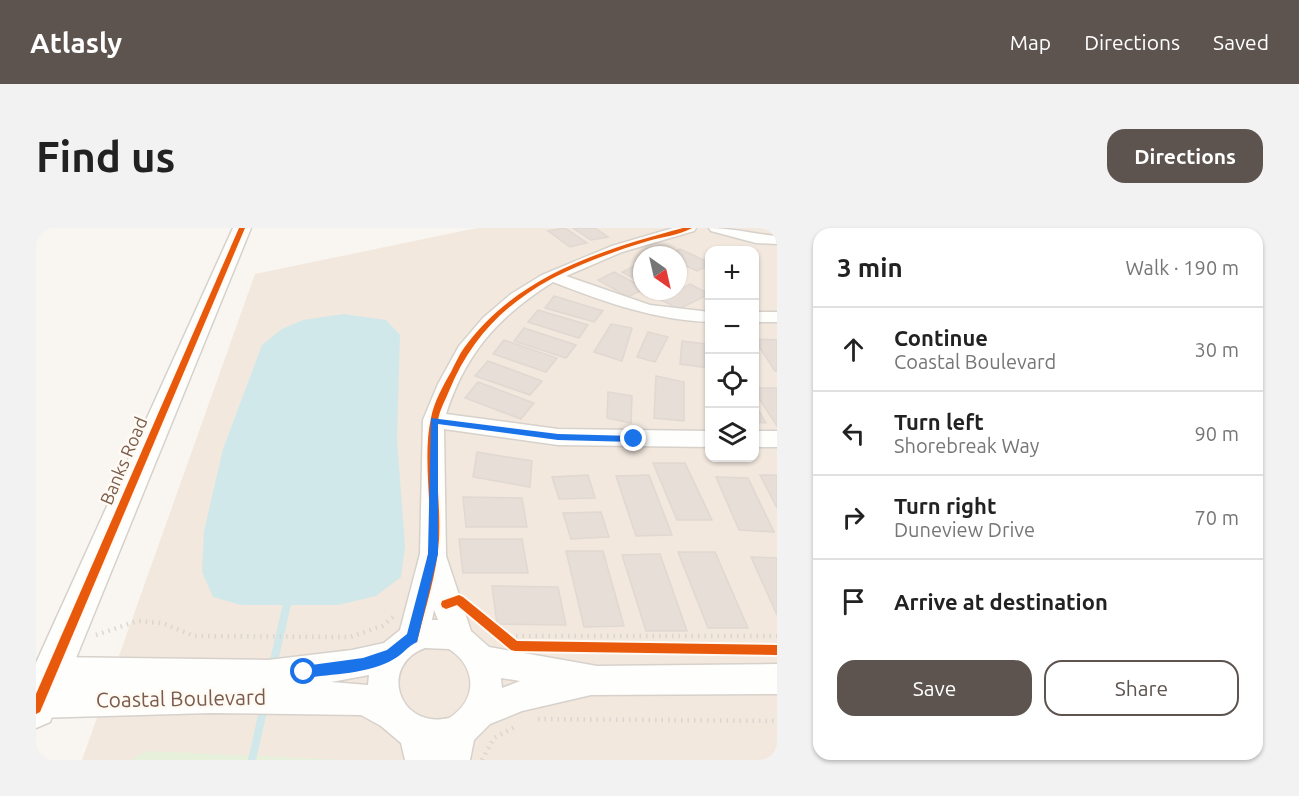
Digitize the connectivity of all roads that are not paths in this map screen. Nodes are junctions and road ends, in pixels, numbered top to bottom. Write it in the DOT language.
graph roads {
  1 [pos="242,228"];
  2 [pos="689,228"];
  3 [pos="716,228"];
  4 [pos="777,240"];
  5 [pos="552,276"];
  6 [pos="705,317"];
  7 [pos="759,317"];
  8 [pos="777,317"];
  9 [pos="434,420"];
  10 [pos="705,439"];
  11 [pos="759,439"];
  12 [pos="777,439"];
  13 [pos="433,554"];
  14 [pos="402,646"];
  15 [pos="470,650"];
  16 [pos="58,658"];
  17 [pos="777,680"];
  18 [pos="597,681"];
  19 [pos="213,685"];
  20 [pos="302,685"];
  21 [pos="37,705"];
  22 [pos="464,734"];
  23 [pos="410,735"];
  1 -- 16 [label="street, Banks Road"];
  2 -- 5 [label="street"];
  3 -- 4 [label="street"];
  5 -- 6 [label="street"];
  5 -- 9 [label="street"];
  7 -- 8 [label="street"];
  9 -- 10 [label="street"];
  9 -- 13 [label="street"];
  11 -- 12 [label="street"];
  13 -- 14 [label="street"];
  13 -- 15 [label="street"];
  14 -- 15 [label="street, Coastal Boulevard"];
  14 -- 20 [label="street, Coastal Boulevard"];
  14 -- 23 [label="street"];
  15 -- 18 [label="street, Coastal Boulevard"];
  15 -- 22 [label="street"];
  16 -- 19 [label="street, Coastal Boulevard"];
  16 -- 21 [label="street, Banks Road"];
  17 -- 18 [label="street, Coastal Boulevard"];
  18 -- 22 [label="street, Coastal Boulevard"];
  19 -- 20 [label="street, Coastal Boulevard"];
  19 -- 21 [label="street, Coastal Boulevard"];
  20 -- 23 [label="street, Coastal Boulevard"];
  22 -- 23 [label="street, Coastal Boulevard"];
}
